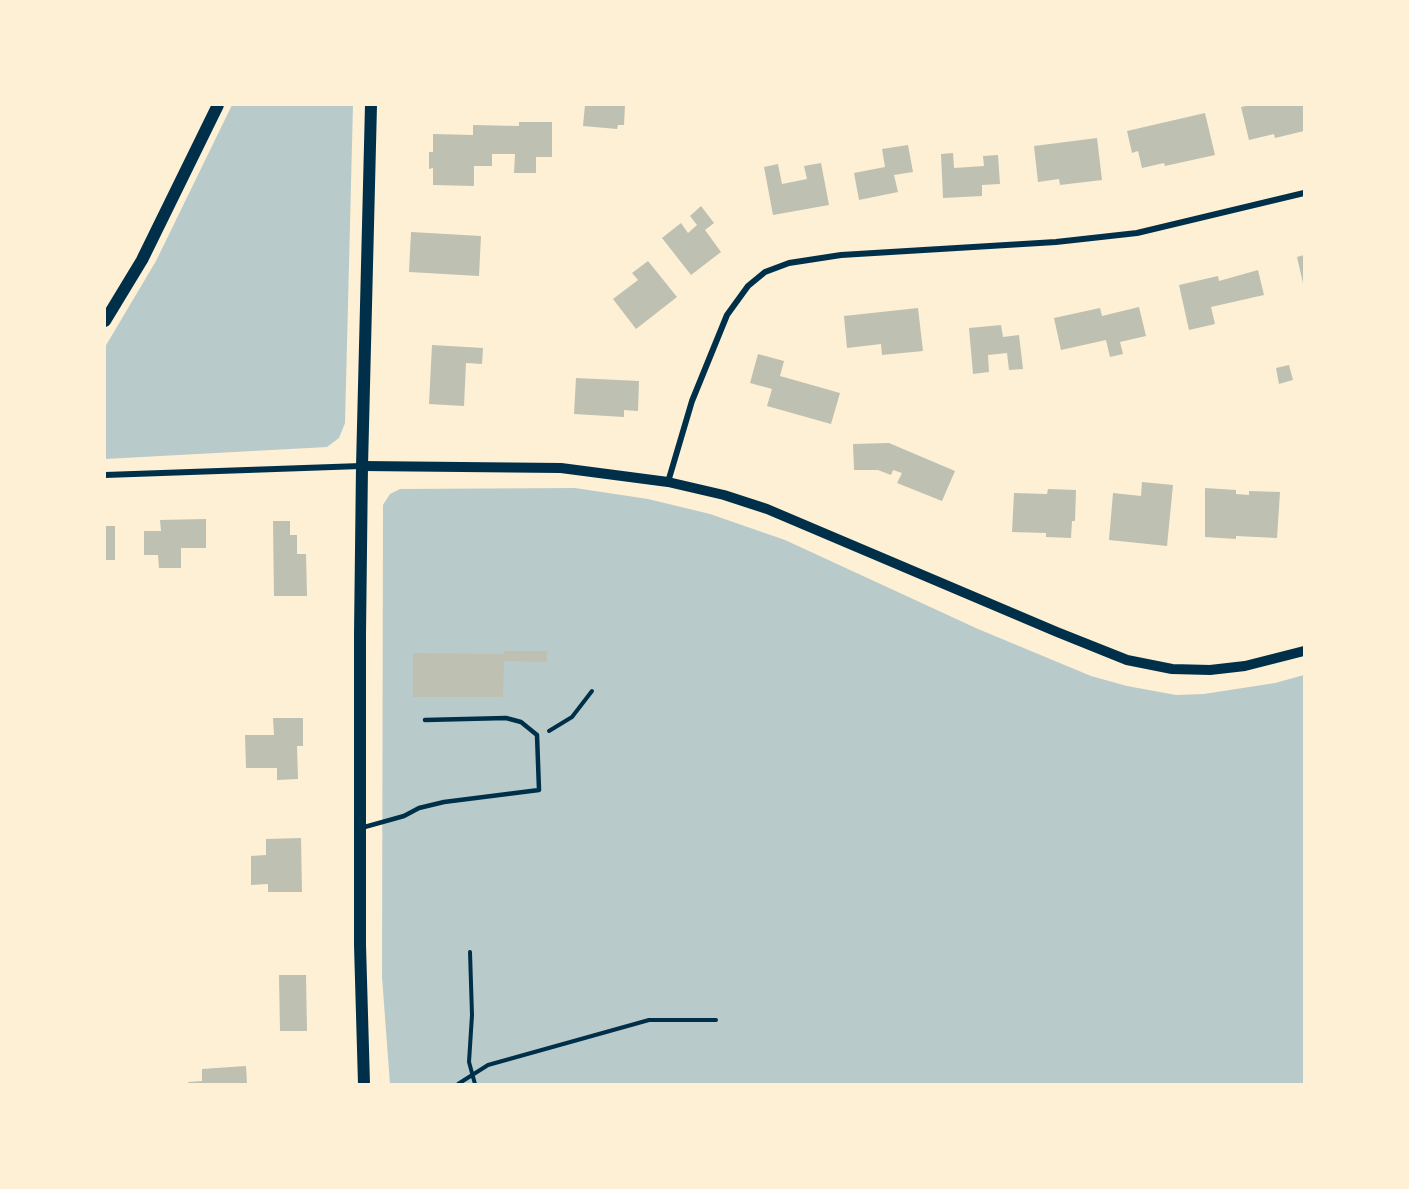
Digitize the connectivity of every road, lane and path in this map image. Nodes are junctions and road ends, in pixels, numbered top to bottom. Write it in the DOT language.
graph roads {
  1 [pos="218,105"];
  2 [pos="371,105"];
  3 [pos="1304,193"];
  4 [pos="105,321"];
  5 [pos="362,466"];
  6 [pos="105,475"];
  7 [pos="668,482"];
  8 [pos="1304,651"];
  9 [pos="592,691"];
  10 [pos="425,720"];
  11 [pos="537,735"];
  12 [pos="360,828"];
  13 [pos="470,952"];
  14 [pos="716,1020"];
  15 [pos="471,1074"];
  16 [pos="364,1084"];
  17 [pos="458,1084"];
  18 [pos="475,1084"];
  1 -- 4 [label="main road"];
  2 -- 5 [label="main road"];
  3 -- 7 [label="street"];
  5 -- 6 [label="street"];
  5 -- 7 [label="street"];
  5 -- 12 [label="main road"];
  7 -- 8 [label="street"];
  9 -- 11 [label="path"];
  10 -- 11 [label="lane"];
  11 -- 12 [label="lane"];
  12 -- 16 [label="main road"];
  13 -- 15 [label="path"];
  14 -- 15 [label="path"];
  15 -- 17 [label="path"];
  15 -- 18 [label="path"];
}
